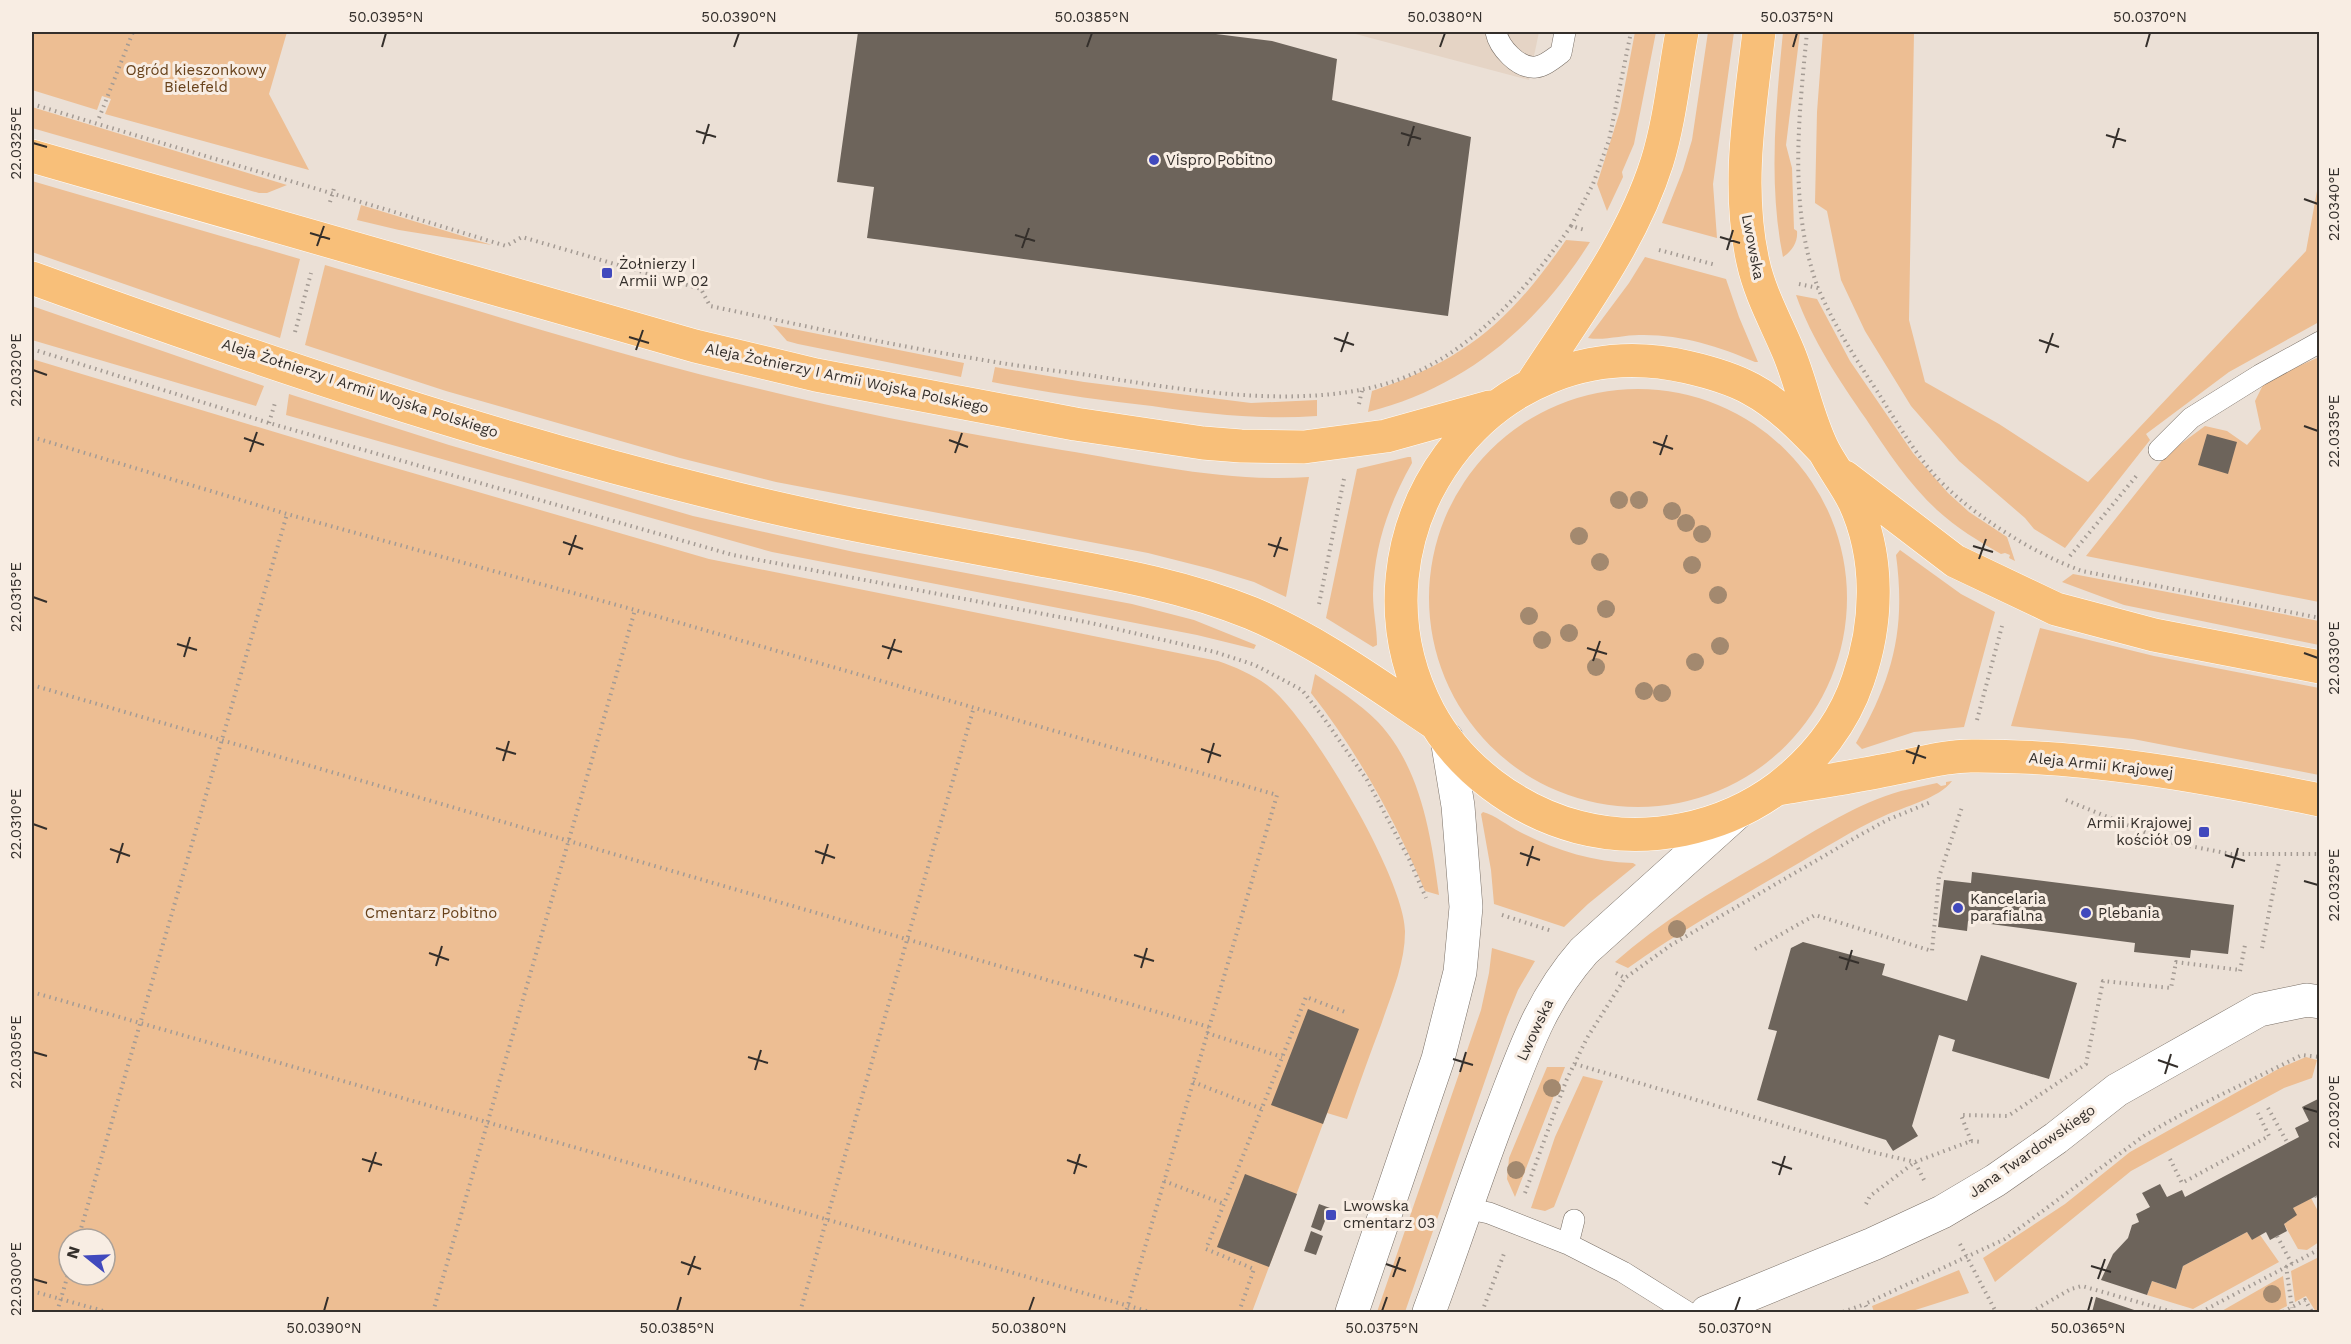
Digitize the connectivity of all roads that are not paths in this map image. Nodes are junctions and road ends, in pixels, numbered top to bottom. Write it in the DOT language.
graph roads {
  1 [pos="1496,32"];
  2 [pos="1565,32"];
  3 [pos="1682,32"];
  4 [pos="1759,32"];
  5 [pos="32,156"];
  6 [pos="32,278"];
  7 [pos="2319,342"];
  8 [pos="1531,386"];
  9 [pos="1500,404"];
  10 [pos="2159,450"];
  11 [pos="1832,462"];
  12 [pos="2319,667"];
  13 [pos="1443,732"];
  14 [pos="1776,789"];
  15 [pos="2319,800"];
  16 [pos="1738,812"];
  17 [pos="2319,1002"];
  18 [pos="1465,1208"];
  19 [pos="1574,1221"];
  20 [pos="1568,1244"];
  21 [pos="1352,1312"];
  22 [pos="1429,1312"];
  23 [pos="1687,1312"];
  24 [pos="1707,1312"];
  1 -- 2 [label="lane"];
  3 -- 8 [label="main road"];
  4 -- 11 [label="main road, Lwowska"];
  5 -- 9 [label="main road, Aleja Żołnierzy I Armii Wojska Polskiego"];
  6 -- 13 [label="main road, Aleja Żołnierzy I Armii Wojska Polskiego"];
  7 -- 10 [label="lane"];
  8 -- 9 [label="main road"];
  8 -- 11 [label="main road"];
  9 -- 13 [label="main road"];
  11 -- 12 [label="main road"];
  11 -- 14 [label="main road"];
  13 -- 16 [label="main road"];
  13 -- 21 [label="main road"];
  14 -- 15 [label="main road, Aleja Armii Krajowej"];
  14 -- 16 [label="main road"];
  16 -- 18 [label="main road, Lwowska"];
  17 -- 24 [label="main road, Jana Twardowskiego"];
  18 -- 20 [label="lane"];
  18 -- 22 [label="main road, Lwowska"];
  19 -- 20 [label="lane"];
  20 -- 23 [label="lane"];
}
